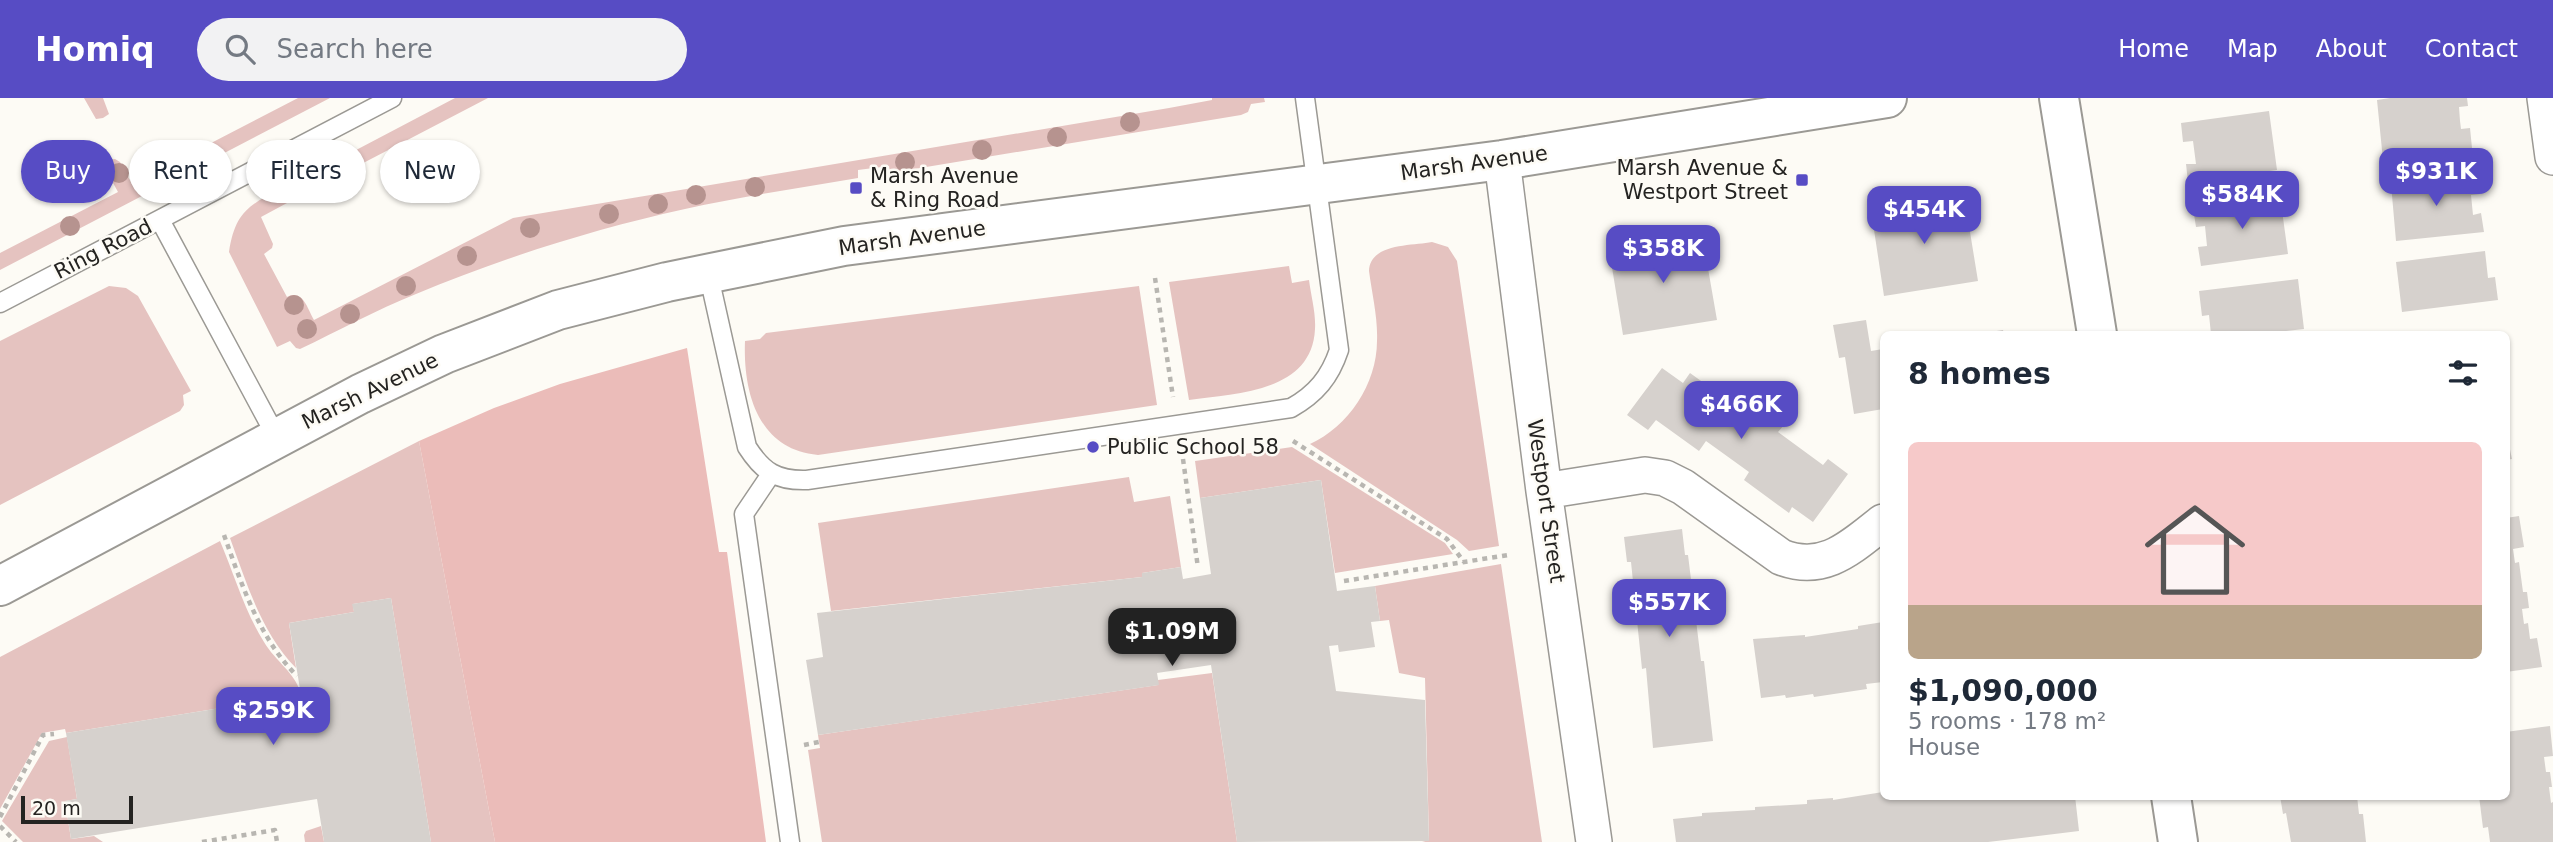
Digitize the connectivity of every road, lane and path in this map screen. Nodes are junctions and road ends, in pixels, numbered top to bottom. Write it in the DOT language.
graph roads {
  1 [pos="392,98"];
  2 [pos="1305,98"];
  3 [pos="1887,98"];
  4 [pos="2059,98"];
  5 [pos="2544,98"];
  6 [pos="2553,157"];
  7 [pos="1502,160"];
  8 [pos="1316,185"];
  9 [pos="160,220"];
  10 [pos="708,272"];
  11 [pos="1155,278"];
  12 [pos="0,303"];
  13 [pos="2097,331"];
  14 [pos="1174,402"];
  15 [pos="277,438"];
  16 [pos="1293,441"];
  17 [pos="1183,458"];
  18 [pos="771,474"];
  19 [pos="1544,491"];
  20 [pos="1880,524"];
  21 [pos="224,535"];
  22 [pos="1508,555"];
  23 [pos="1464,562"];
  24 [pos="1199,568"];
  25 [pos="1344,581"];
  26 [pos="0,586"];
  27 [pos="298,676"];
  28 [pos="54,734"];
  29 [pos="819,742"];
  30 [pos="804,745"];
  31 [pos="2172,800"];
  32 [pos="0,817"];
  33 [pos="0,826"];
  34 [pos="16,842"];
  35 [pos="202,842"];
  36 [pos="277,842"];
  37 [pos="790,842"];
  38 [pos="1594,842"];
  39 [pos="2178,842"];
  1 -- 9 [label="lane, Ring Road"];
  2 -- 8 [label="lane"];
  3 -- 7 [label="street, Marsh Avenue"];
  4 -- 13 [label="street"];
  5 -- 6 [label="street"];
  7 -- 8 [label="street, Marsh Avenue"];
  7 -- 19 [label="street, Westport Street"];
  8 -- 10 [label="street, Marsh Avenue"];
  8 -- 18 [label="lane"];
  9 -- 12 [label="lane, Ring Road"];
  9 -- 15 [label="lane"];
  10 -- 15 [label="street, Marsh Avenue"];
  10 -- 18 [label="lane"];
  11 -- 14 [label="path"];
  15 -- 26 [label="street, Marsh Avenue"];
  16 -- 23 [label="path"];
  17 -- 24 [label="path"];
  18 -- 37 [label="lane"];
  19 -- 20 [label="street"];
  19 -- 38 [label="street, Westport Street"];
  21 -- 27 [label="path"];
  22 -- 23 [label="path"];
  23 -- 25 [label="path"];
  28 -- 32 [label="path"];
  29 -- 30 [label="path"];
  31 -- 39 [label="street"];
  33 -- 34 [label="path"];
  35 -- 36 [label="path"];
}
